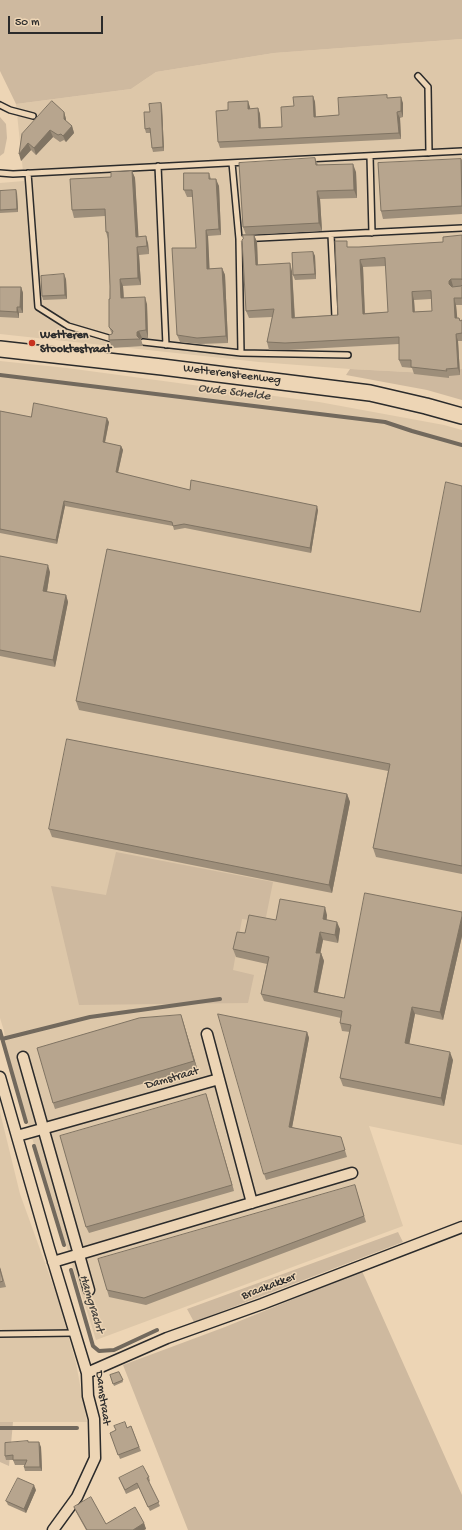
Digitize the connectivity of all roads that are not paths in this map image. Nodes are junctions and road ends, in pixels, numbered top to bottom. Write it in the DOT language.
graph roads {
  1 [pos="418,76"];
  2 [pos="0,105"];
  3 [pos="33,116"];
  4 [pos="462,151"];
  5 [pos="429,153"];
  6 [pos="370,156"];
  7 [pos="232,163"];
  8 [pos="158,166"];
  9 [pos="28,173"];
  10 [pos="0,174"];
  11 [pos="462,228"];
  12 [pos="372,233"];
  13 [pos="331,235"];
  14 [pos="238,240"];
  15 [pos="335,317"];
  16 [pos="112,339"];
  17 [pos="143,342"];
  18 [pos="166,345"];
  19 [pos="0,349"];
  20 [pos="241,353"];
  21 [pos="348,355"];
  22 [pos="462,416"];
  23 [pos="207,1034"];
  24 [pos="23,1057"];
  25 [pos="0,1077"];
  26 [pos="219,1079"];
  27 [pos="42,1129"];
  28 [pos="17,1136"];
  29 [pos="352,1173"];
  30 [pos="252,1203"];
  31 [pos="462,1227"];
  32 [pos="79,1254"];
  33 [pos="53,1262"];
  34 [pos="89,1290"];
  35 [pos="0,1334"];
  36 [pos="74,1334"];
  37 [pos="87,1373"];
  38 [pos="53,1530"];
  1 -- 5 [label="lane"];
  2 -- 3 [label="lane"];
  4 -- 5 [label="lane"];
  5 -- 6 [label="lane"];
  6 -- 7 [label="lane"];
  6 -- 12 [label="lane"];
  7 -- 8 [label="lane"];
  7 -- 14 [label="lane"];
  8 -- 9 [label="lane"];
  8 -- 18 [label="lane"];
  9 -- 10 [label="lane"];
  9 -- 16 [label="lane"];
  11 -- 12 [label="lane"];
  12 -- 13 [label="lane"];
  13 -- 14 [label="lane"];
  13 -- 15 [label="lane"];
  14 -- 20 [label="lane"];
  17 -- 18 [label="lane"];
  18 -- 20 [label="lane"];
  19 -- 22 [label="street, Wetterensteenweg"];
  20 -- 21 [label="lane"];
  23 -- 26 [label="street"];
  24 -- 27 [label="street"];
  25 -- 28 [label="street, Damstraat"];
  26 -- 27 [label="street, Damstraat"];
  26 -- 30 [label="street"];
  27 -- 28 [label="street, Damstraat"];
  27 -- 32 [label="street"];
  28 -- 33 [label="street, Damstraat"];
  29 -- 30 [label="street"];
  30 -- 32 [label="street"];
  31 -- 37 [label="street, Braakakker"];
  32 -- 33 [label="street"];
  32 -- 34 [label="street"];
  33 -- 36 [label="street, Damstraat"];
  35 -- 36 [label="lane"];
  36 -- 37 [label="street, Damstraat"];
  37 -- 38 [label="street, Damstraat"];
}
